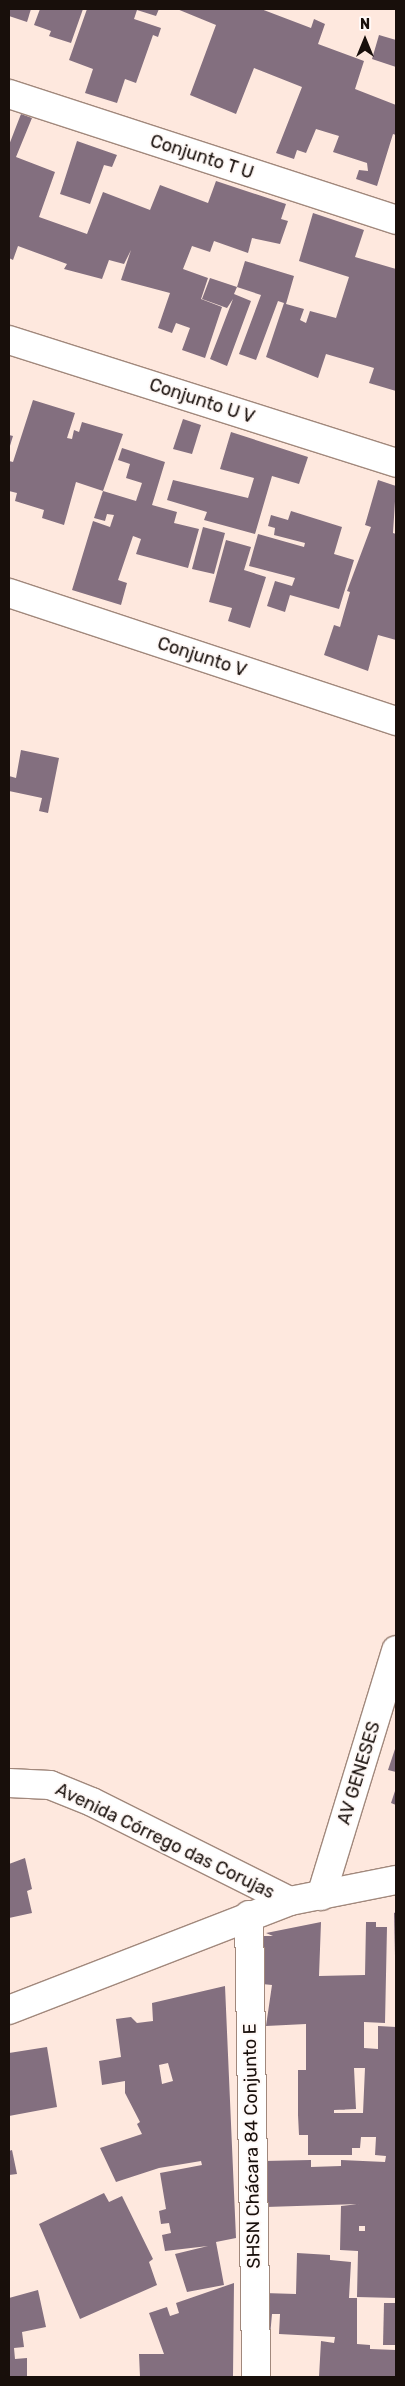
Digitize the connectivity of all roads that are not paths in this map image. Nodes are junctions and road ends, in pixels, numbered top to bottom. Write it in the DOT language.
graph roads {
  1 [pos="9,94"];
  2 [pos="396,220"];
  3 [pos="9,340"];
  4 [pos="396,463"];
  5 [pos="9,593"];
  6 [pos="396,720"];
  7 [pos="396,1650"];
  8 [pos="9,1783"];
  9 [pos="396,1880"];
  10 [pos="321,1896"];
  11 [pos="290,1901"];
  12 [pos="249,1915"];
  13 [pos="9,2010"];
  14 [pos="256,2377"];
  1 -- 2 [label="street, Conjunto T U"];
  3 -- 4 [label="street, Conjunto U V"];
  5 -- 6 [label="street, Conjunto V"];
  7 -- 10 [label="street, AV GENESES"];
  8 -- 11 [label="street, Avenida Córrego das Corujas"];
  9 -- 10 [label="street"];
  10 -- 11 [label="street"];
  11 -- 12 [label="street"];
  12 -- 13 [label="street"];
  12 -- 14 [label="street, SHSN Chácara 84 Conjunto E"];
}
